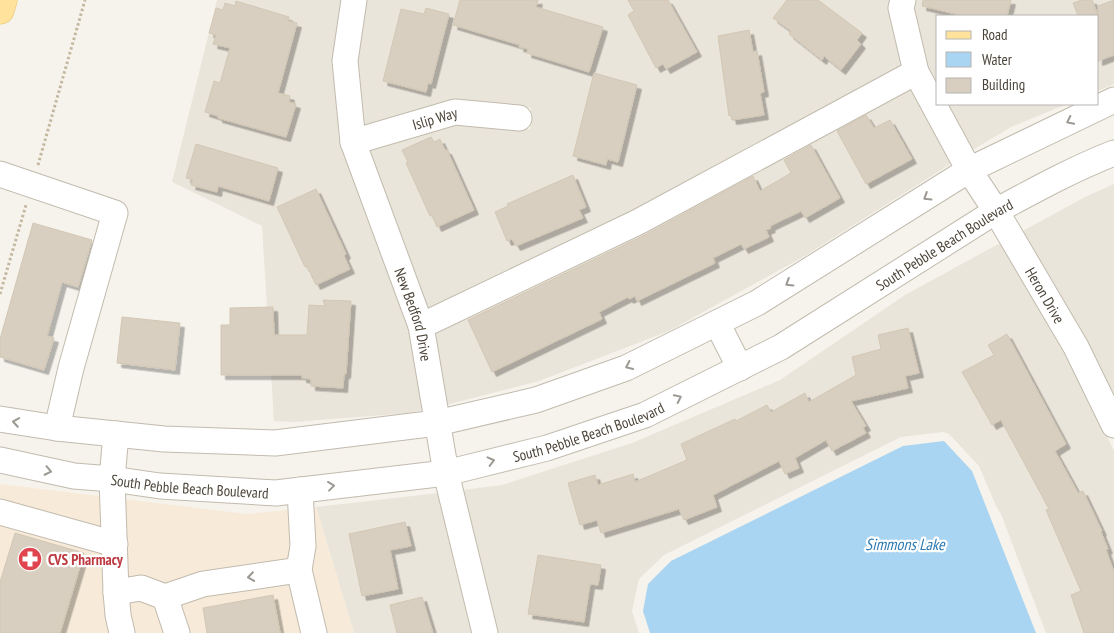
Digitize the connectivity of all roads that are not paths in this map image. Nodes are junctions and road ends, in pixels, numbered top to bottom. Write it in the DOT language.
graph roads {
  1 [pos="3,0"];
  2 [pos="354,0"];
  3 [pos="903,0"];
  4 [pos="0,10"];
  5 [pos="916,72"];
  6 [pos="1114,100"];
  7 [pos="519,118"];
  8 [pos="353,142"];
  9 [pos="1114,152"];
  10 [pos="969,170"];
  11 [pos="0,174"];
  12 [pos="996,211"];
  13 [pos="717,323"];
  14 [pos="421,326"];
  15 [pos="740,368"];
  16 [pos="0,419"];
  17 [pos="437,423"];
  18 [pos="1114,425"];
  19 [pos="57,428"];
  20 [pos="116,434"];
  21 [pos="0,460"];
  22 [pos="446,473"];
  23 [pos="112,479"];
  24 [pos="300,490"];
  25 [pos="0,512"];
  26 [pos="114,544"];
  27 [pos="299,570"];
  28 [pos="116,592"];
  29 [pos="165,597"];
  30 [pos="122,633"];
  31 [pos="177,633"];
  32 [pos="314,633"];
  33 [pos="485,633"];
  1 -- 4 [label="main road"];
  2 -- 8 [label="street, New Bedford Drive"];
  3 -- 5 [label="street, Heron Drive"];
  5 -- 10 [label="street, Heron Drive"];
  5 -- 14 [label="street"];
  6 -- 10 [label="street, one-way"];
  7 -- 8 [label="street, Islip Way"];
  8 -- 14 [label="street, New Bedford Drive"];
  9 -- 12 [label="street, South Pebble Beach Boulevard"];
  10 -- 12 [label="street, Heron Drive"];
  10 -- 13 [label="street, one-way"];
  11 -- 19 [label="street"];
  12 -- 15 [label="street, South Pebble Beach Boulevard"];
  12 -- 18 [label="street, Heron Drive"];
  13 -- 15 [label="street"];
  13 -- 17 [label="street, one-way"];
  14 -- 17 [label="street, New Bedford Drive"];
  22 -- 15 [label="street, South Pebble Beach Boulevard, one-way"];
  19 -- 16 [label="street, one-way"];
  17 -- 20 [label="street"];
  17 -- 22 [label="street, New Bedford Drive"];
  19 -- 20 [label="street"];
  20 -- 23 [label="street"];
  21 -- 23 [label="street, South Pebble Beach Boulevard, one-way"];
  24 -- 22 [label="street, South Pebble Beach Boulevard, one-way"];
  22 -- 33 [label="street, New Bedford Drive"];
  23 -- 24 [label="street, South Pebble Beach Boulevard"];
  23 -- 26 [label="street"];
  24 -- 27 [label="street"];
  25 -- 26 [label="street"];
  26 -- 28 [label="street"];
  27 -- 29 [label="street, one-way"];
  27 -- 32 [label="street"];
  28 -- 29 [label="street"];
  28 -- 30 [label="street"];
  29 -- 31 [label="street"];
}
